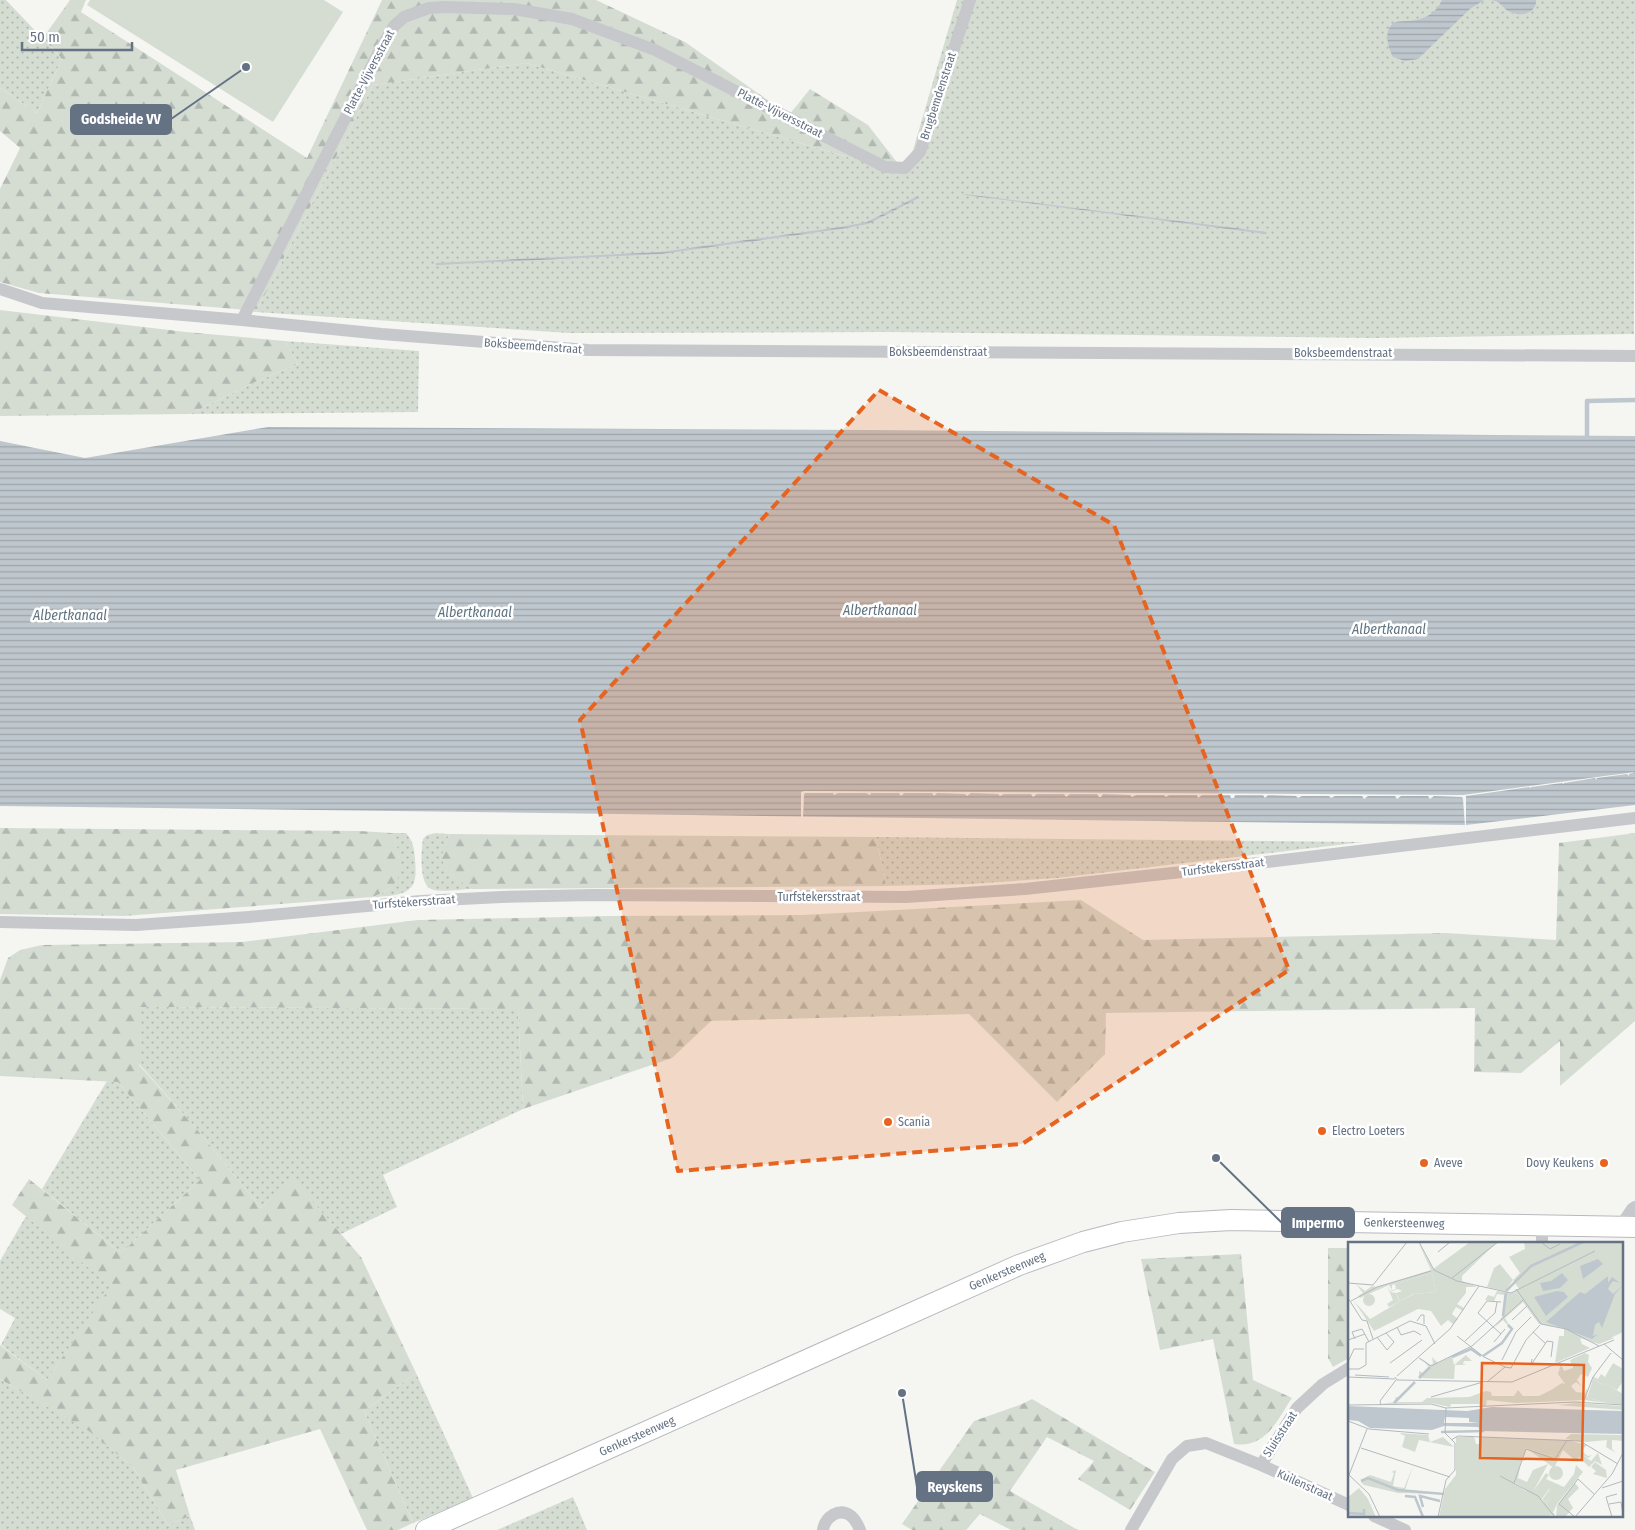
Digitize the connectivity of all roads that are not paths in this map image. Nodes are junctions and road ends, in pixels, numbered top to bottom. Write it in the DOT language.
graph roads {
  1 [pos="970,0"];
  2 [pos="885,167"];
  3 [pos="0,289"];
  4 [pos="242,320"];
  5 [pos="1635,356"];
  6 [pos="1635,818"];
  7 [pos="1,924"];
  8 [pos="1635,1207"];
  9 [pos="1628,1227"];
  10 [pos="1542,1235"];
  11 [pos="1348,1369"];
  12 [pos="1261,1465"];
  13 [pos="1348,1505"];
  14 [pos="1378,1518"];
  15 [pos="426,1530"];
  16 [pos="823,1530"];
  17 [pos="860,1530"];
  18 [pos="1131,1530"];
  19 [pos="1405,1530"];
  1 -- 2 [label="street, Brugbemdenstraat"];
  2 -- 4 [label="street, Platte-Vijversstraat"];
  3 -- 4 [label="street"];
  4 -- 5 [label="street, Boksbeemdenstraat"];
  6 -- 7 [label="street, Turfstekersstraat"];
  8 -- 9 [label="street"];
  9 -- 10 [label="main road, Genkersteenweg"];
  10 -- 15 [label="main road, Genkersteenweg"];
  11 -- 12 [label="street, Sluisstraat"];
  12 -- 13 [label="street, Kuilenstraat"];
  12 -- 18 [label="street, Sluisstraat"];
  14 -- 19 [label="street"];
  16 -- 17 [label="street"];
}
